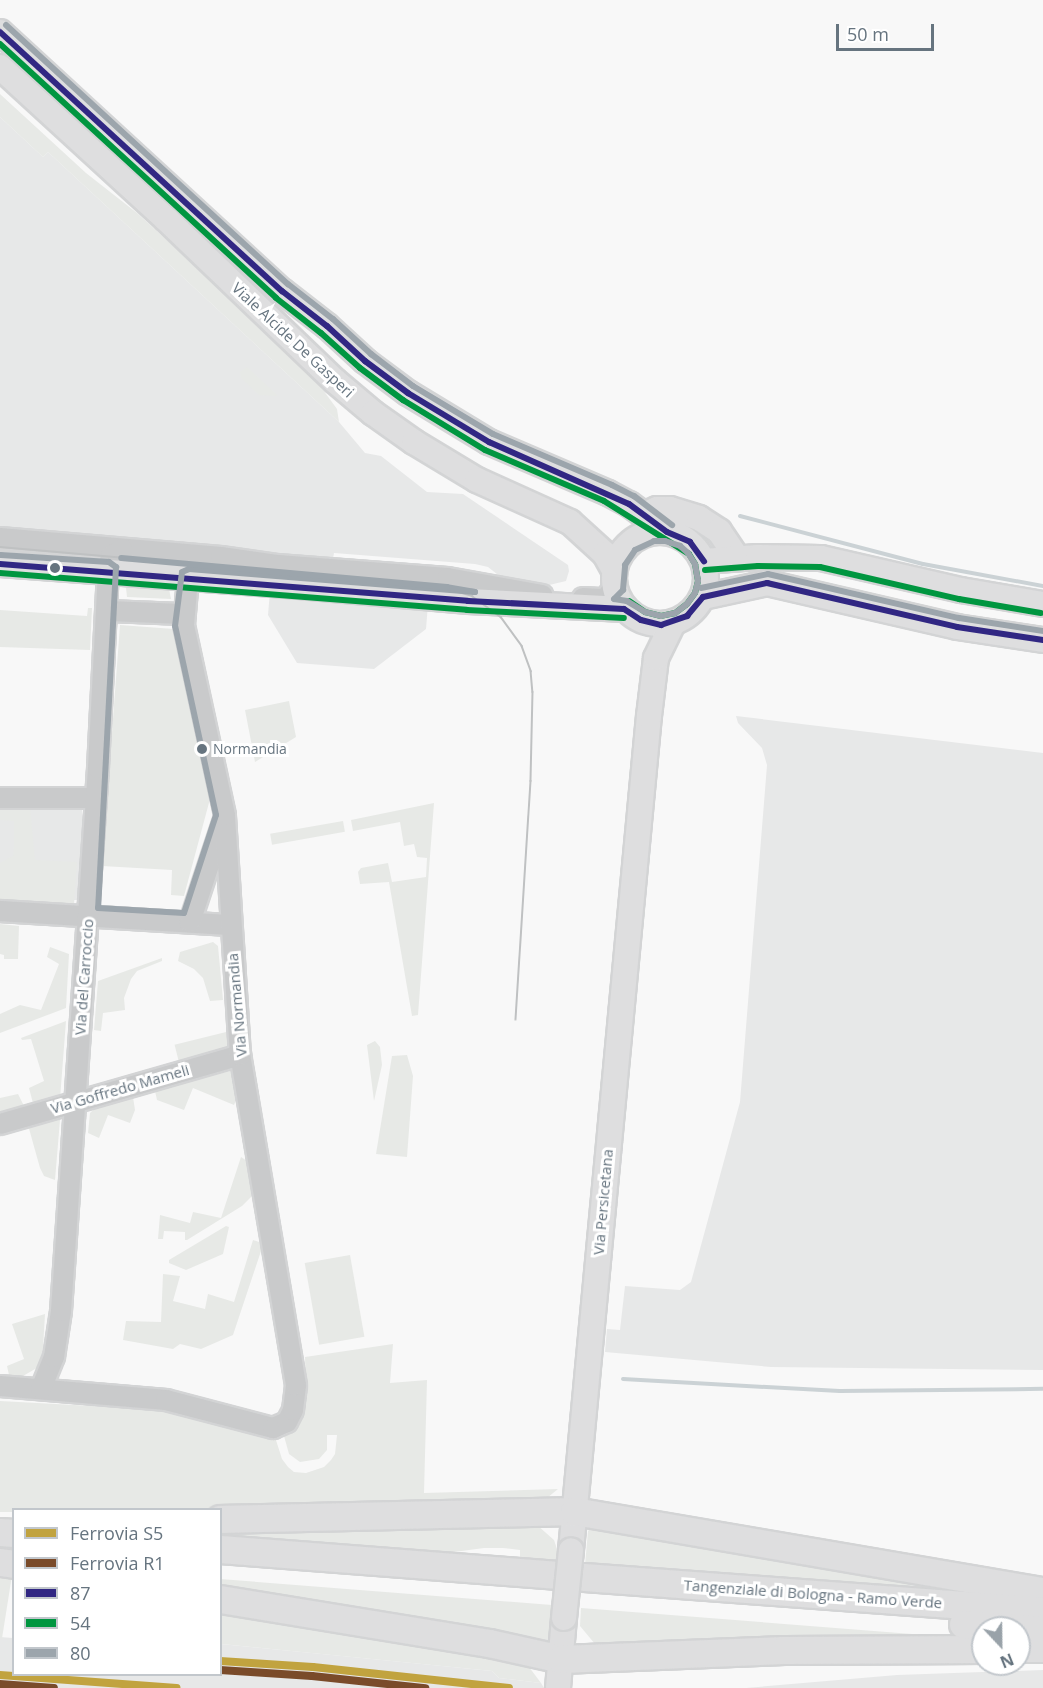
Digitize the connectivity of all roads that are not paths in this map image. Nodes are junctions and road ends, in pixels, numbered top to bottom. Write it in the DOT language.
graph roads {
  1 [pos="0,32"];
  2 [pos="0,67"];
  3 [pos="644,515"];
  4 [pos="667,532"];
  5 [pos="0,538"];
  6 [pos="122,549"];
  7 [pos="737,558"];
  8 [pos="704,561"];
  9 [pos="0,564"];
  10 [pos="108,571"];
  11 [pos="188,578"];
  12 [pos="623,597"];
  13 [pos="703,597"];
  14 [pos="1043,604"];
  15 [pos="107,611"];
  16 [pos="183,614"];
  17 [pos="673,623"];
  18 [pos="1043,640"];
  19 [pos="649,716"];
  20 [pos="0,798"];
  21 [pos="96,798"];
  22 [pos="225,815"];
  23 [pos="0,911"];
  24 [pos="88,917"];
  25 [pos="190,922"];
  26 [pos="231,925"];
  27 [pos="240,1055"];
  28 [pos="76,1102"];
  29 [pos="0,1124"];
  30 [pos="61,1311"];
  31 [pos="0,1386"];
  32 [pos="42,1389"];
  33 [pos="67,1391"];
  34 [pos="574,1511"];
  35 [pos="222,1518"];
  36 [pos="222,1549"];
  37 [pos="222,1566"];
  38 [pos="1043,1591"];
  39 [pos="222,1599"];
  40 [pos="1043,1611"];
  41 [pos="971,1624"];
  42 [pos="971,1649"];
  43 [pos="561,1659"];
  44 [pos="558,1688"];
  1 -- 3 [label="main road, Viale Alcide De Gasperi"];
  2 -- 12 [label="main road, Viale Alcide De Gasperi"];
  3 -- 4 [label="main road, Viale Alcide De Gasperi"];
  3 -- 7 [label="main road"];
  4 -- 8 [label="main road"];
  4 -- 12 [label="main road"];
  5 -- 6 [label="street"];
  6 -- 10 [label="street"];
  6 -- 12 [label="street"];
  7 -- 8 [label="main road"];
  7 -- 14 [label="main road"];
  8 -- 13 [label="main road"];
  9 -- 10 [label="main road"];
  10 -- 11 [label="main road"];
  10 -- 15 [label="street, Via del Carroccio"];
  11 -- 12 [label="main road"];
  11 -- 16 [label="street, Via Normandia"];
  12 -- 17 [label="main road"];
  12 -- 19 [label="main road, Via Persicetana"];
  13 -- 17 [label="main road"];
  13 -- 18 [label="main road"];
  15 -- 16 [label="street"];
  15 -- 21 [label="street, Via del Carroccio"];
  16 -- 22 [label="street, Via Normandia"];
  17 -- 19 [label="main road, Via Persicetana"];
  19 -- 34 [label="main road, Via Persicetana"];
  20 -- 21 [label="street"];
  21 -- 24 [label="street, Via del Carroccio"];
  22 -- 25 [label="street"];
  22 -- 26 [label="street, Via Normandia"];
  23 -- 24 [label="street"];
  24 -- 25 [label="street"];
  24 -- 28 [label="street, Via del Carroccio"];
  25 -- 26 [label="street"];
  26 -- 27 [label="street, Via Normandia"];
  27 -- 28 [label="street, Via Goffredo Mameli"];
  27 -- 33 [label="street, Via Normandia"];
  28 -- 29 [label="street, Via Goffredo Mameli"];
  28 -- 30 [label="street, Via del Carroccio"];
  30 -- 32 [label="street, Via del Carroccio"];
  30 -- 33 [label="street, Via del Carroccio"];
  31 -- 32 [label="street"];
  32 -- 33 [label="street"];
  34 -- 35 [label="highway"];
  34 -- 38 [label="highway"];
  34 -- 43 [label="main road, Via Persicetana, bridge"];
  36 -- 37 [label="highway"];
  39 -- 43 [label="highway"];
  40 -- 41 [label="highway, Tangenziale di Bologna - Ramo Verde"];
  42 -- 43 [label="highway"];
  43 -- 44 [label="main road, Via Persicetana"];
}
